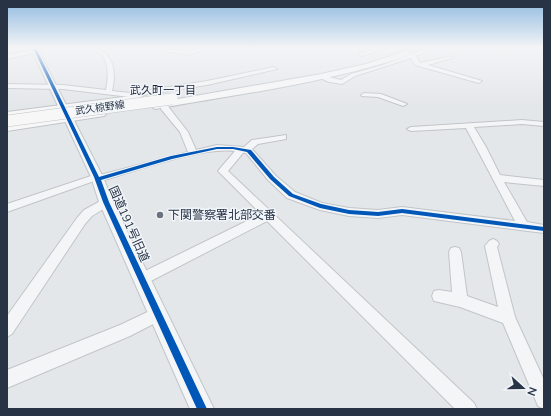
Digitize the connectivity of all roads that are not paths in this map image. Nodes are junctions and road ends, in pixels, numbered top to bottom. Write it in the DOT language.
graph roads {
  1 [pos="44,67"];
  2 [pos="109,67"];
  3 [pos="329,67"];
  4 [pos="335,67"];
  5 [pos="349,67"];
  6 [pos="362,67"];
  7 [pos="431,67"];
  8 [pos="274,69"];
  9 [pos="288,80"];
  10 [pos="479,81"];
  11 [pos="7,86"];
  12 [pos="53,87"];
  13 [pos="108,93"];
  14 [pos="364,95"];
  15 [pos="130,97"];
  16 [pos="403,104"];
  17 [pos="164,107"];
  18 [pos="128,110"];
  19 [pos="66,113"];
  20 [pos="7,115"];
  21 [pos="7,121"];
  22 [pos="544,124"];
  23 [pos="469,126"];
  24 [pos="7,127"];
  25 [pos="411,129"];
  26 [pos="283,137"];
  27 [pos="243,149"];
  28 [pos="193,153"];
  29 [pos="97,178"];
  30 [pos="497,178"];
  31 [pos="544,183"];
  32 [pos="106,202"];
  33 [pos="7,208"];
  34 [pos="269,215"];
  35 [pos="524,227"];
  36 [pos="544,229"];
  37 [pos="493,244"];
  38 [pos="455,252"];
  39 [pos="142,279"];
  40 [pos="439,296"];
  41 [pos="460,300"];
  42 [pos="158,314"];
  43 [pos="508,318"];
  44 [pos="7,329"];
  45 [pos="7,379"];
  46 [pos="544,400"];
  47 [pos="202,409"];
  48 [pos="469,409"];
  1 -- 12 [label="street, 国道191号旧道"];
  2 -- 13 [label="street"];
  3 -- 15 [label="main road"];
  4 -- 9 [label="main road, 武久椋野線"];
  5 -- 9 [label="main road, 武久椋野線"];
  6 -- 18 [label="main road"];
  7 -- 10 [label="street"];
  8 -- 15 [label="street"];
  9 -- 21 [label="main road, 武久椋野線, bridge"];
  11 -- 12 [label="street"];
  12 -- 13 [label="street"];
  12 -- 19 [label="street, 国道191号旧道"];
  13 -- 15 [label="street"];
  14 -- 16 [label="street"];
  15 -- 18 [label="street"];
  15 -- 19 [label="main road"];
  17 -- 28 [label="street"];
  18 -- 19 [label="main road"];
  19 -- 20 [label="main road"];
  19 -- 24 [label="main road"];
  19 -- 29 [label="street, 国道191号旧道"];
  22 -- 23 [label="street"];
  23 -- 25 [label="street"];
  23 -- 30 [label="street"];
  26 -- 27 [label="street"];
  27 -- 28 [label="street"];
  27 -- 34 [label="street"];
  27 -- 35 [label="street"];
  28 -- 29 [label="street"];
  29 -- 32 [label="street, 国道191号旧道"];
  29 -- 33 [label="street"];
  30 -- 31 [label="street"];
  30 -- 35 [label="street"];
  32 -- 39 [label="street, 国道191号旧道"];
  32 -- 44 [label="street"];
  34 -- 39 [label="street"];
  34 -- 48 [label="street"];
  35 -- 36 [label="street"];
  37 -- 43 [label="street"];
  38 -- 41 [label="street"];
  39 -- 42 [label="street, 国道191号旧道"];
  40 -- 41 [label="street"];
  41 -- 43 [label="street"];
  42 -- 45 [label="street"];
  42 -- 47 [label="street, 国道191号旧道"];
  43 -- 46 [label="street"];
}
